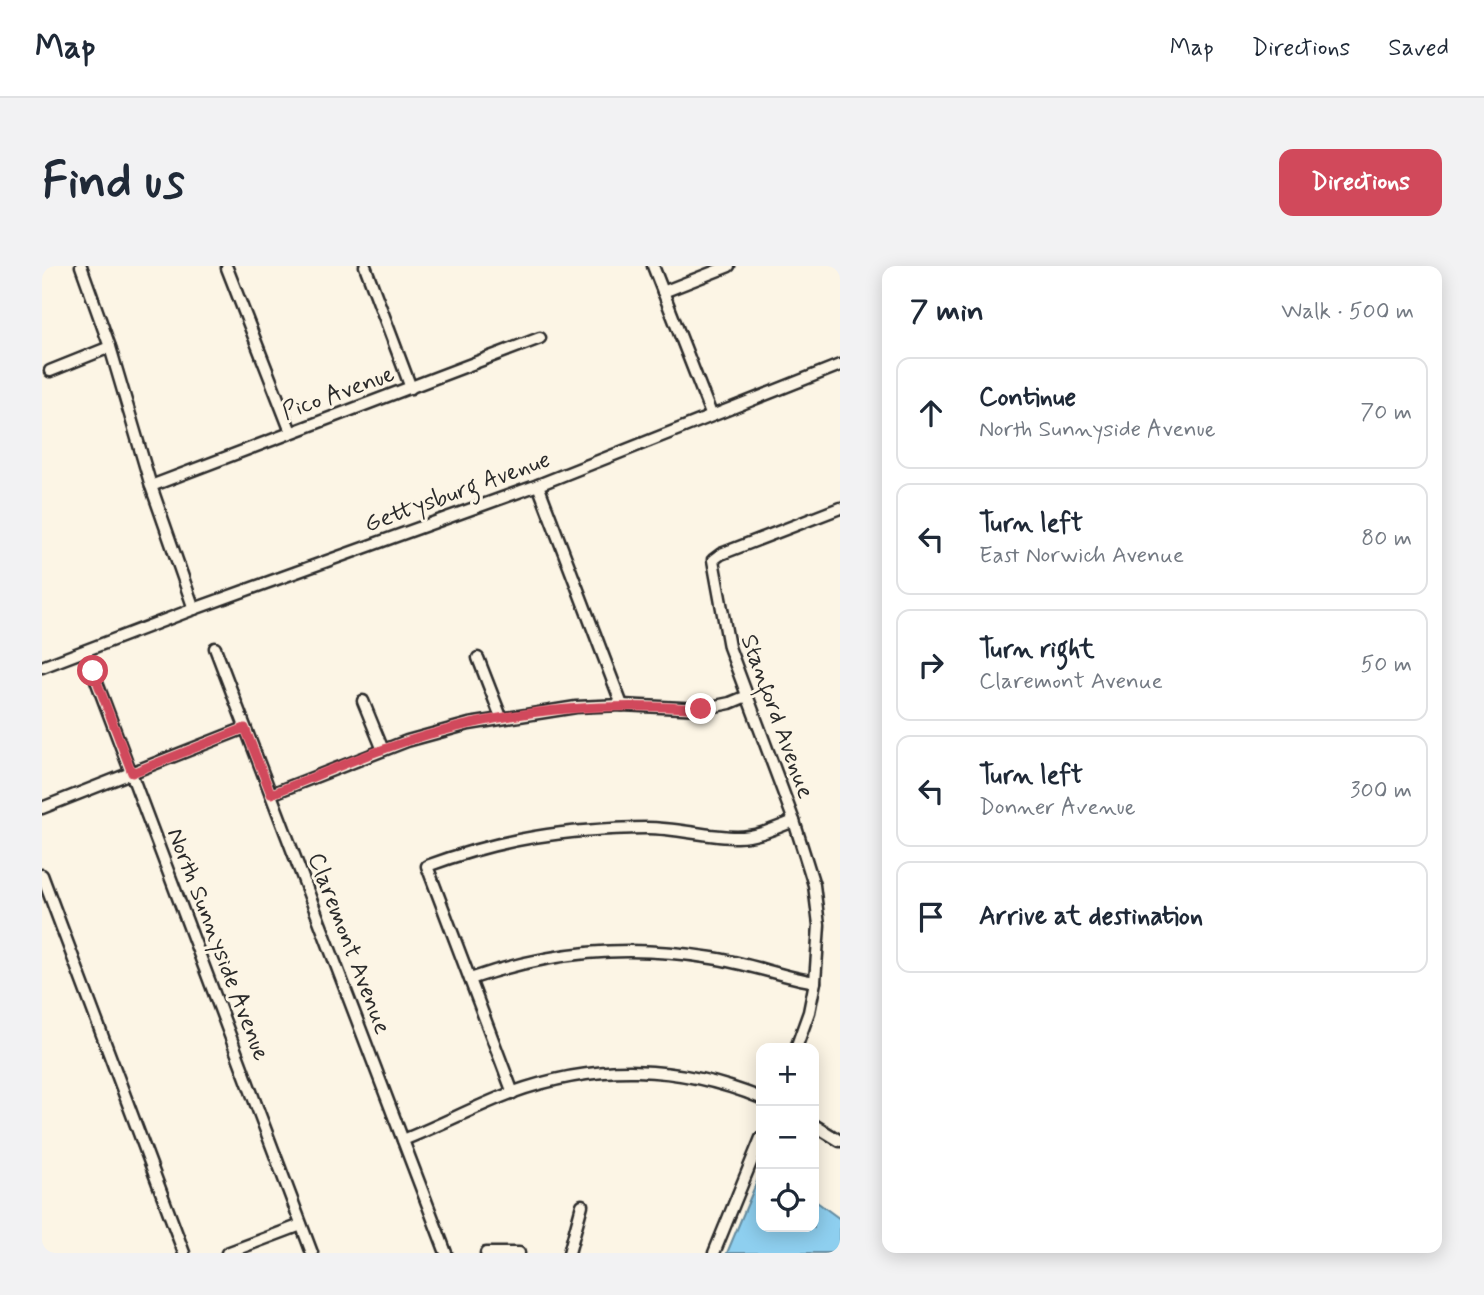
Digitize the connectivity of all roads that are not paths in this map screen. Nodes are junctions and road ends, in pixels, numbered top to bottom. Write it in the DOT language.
graph roads {
  1 [pos="81,266"];
  2 [pos="365,266"];
  3 [pos="653,266"];
  4 [pos="729,266"];
  5 [pos="227,268"];
  6 [pos="663,292"];
  7 [pos="540,338"];
  8 [pos="110,346"];
  9 [pos="840,365"];
  10 [pos="50,371"];
  11 [pos="411,388"];
  12 [pos="711,414"];
  13 [pos="291,432"];
  14 [pos="538,485"];
  15 [pos="151,486"];
  16 [pos="840,508"];
  17 [pos="194,609"];
  18 [pos="215,648"];
  19 [pos="85,651"];
  20 [pos="478,657"];
  21 [pos="42,667"];
  22 [pos="747,696"];
  23 [pos="363,701"];
  24 [pos="622,705"];
  25 [pos="502,718"];
  26 [pos="245,728"];
  27 [pos="383,750"];
  28 [pos="132,773"];
  29 [pos="271,794"];
  30 [pos="42,808"];
  31 [pos="794,821"];
  32 [pos="42,875"];
  33 [pos="470,979"];
  34 [pos="816,982"];
  35 [pos="798,1043"];
  36 [pos="513,1093"];
  37 [pos="756,1096"];
  38 [pos="819,1128"];
  39 [pos="403,1140"];
  40 [pos="840,1141"];
  41 [pos="756,1150"];
  42 [pos="582,1205"];
  43 [pos="301,1225"];
  44 [pos="184,1253"];
  45 [pos="227,1253"];
  46 [pos="312,1253"];
  47 [pos="446,1253"];
  48 [pos="486,1253"];
  49 [pos="519,1253"];
  50 [pos="569,1253"];
  51 [pos="714,1253"];
  1 -- 8 [label="street"];
  2 -- 11 [label="street"];
  3 -- 6 [label="street"];
  4 -- 6 [label="street"];
  5 -- 13 [label="street"];
  6 -- 12 [label="street"];
  7 -- 11 [label="street, Pico Avenue"];
  8 -- 10 [label="street"];
  8 -- 15 [label="street"];
  9 -- 12 [label="street, Gettysburg Avenue"];
  11 -- 13 [label="street, Pico Avenue"];
  12 -- 14 [label="street, Gettysburg Avenue"];
  13 -- 15 [label="street, Pico Avenue"];
  14 -- 17 [label="street, Gettysburg Avenue"];
  14 -- 24 [label="street"];
  15 -- 17 [label="street"];
  16 -- 22 [label="street, Stanford Avenue"];
  17 -- 19 [label="street, Gettysburg Avenue"];
  18 -- 26 [label="street, Claremont Avenue"];
  19 -- 21 [label="street, Gettysburg Avenue"];
  19 -- 28 [label="street, North Sunnyside Avenue"];
  20 -- 25 [label="street"];
  22 -- 24 [label="street"];
  22 -- 31 [label="street, Stanford Avenue"];
  23 -- 27 [label="street"];
  24 -- 25 [label="street"];
  25 -- 27 [label="street"];
  26 -- 28 [label="street"];
  26 -- 29 [label="street, Claremont Avenue"];
  27 -- 29 [label="street"];
  28 -- 30 [label="street"];
  28 -- 43 [label="street, North Sunnyside Avenue"];
  29 -- 39 [label="street, Claremont Avenue"];
  31 -- 33 [label="street"];
  31 -- 34 [label="street, Stanford Avenue"];
  32 -- 44 [label="street"];
  33 -- 34 [label="street"];
  33 -- 36 [label="street"];
  34 -- 35 [label="street, Stanford Avenue"];
  36 -- 37 [label="street"];
  36 -- 39 [label="street"];
  38 -- 40 [label="street"];
  39 -- 47 [label="street, Claremont Avenue"];
  41 -- 51 [label="street"];
  42 -- 50 [label="street"];
  43 -- 45 [label="street"];
  43 -- 46 [label="street, North Sunnyside Avenue"];
  48 -- 49 [label="street"];
}
